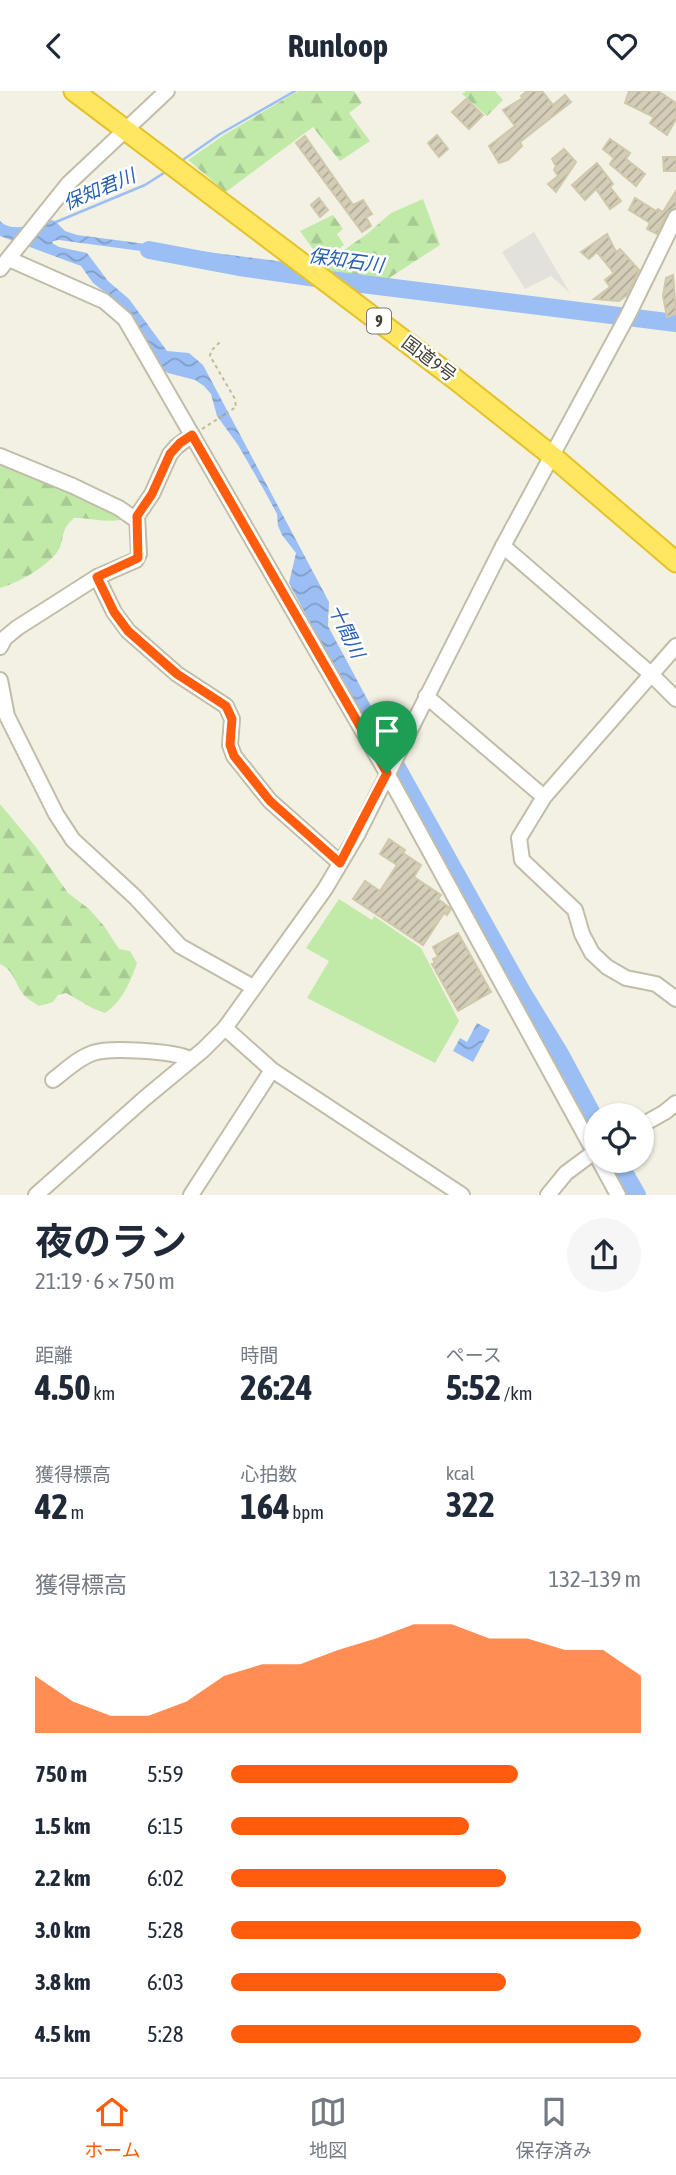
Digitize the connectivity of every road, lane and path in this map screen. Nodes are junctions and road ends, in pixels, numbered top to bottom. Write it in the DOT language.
graph roads {
  1 [pos="74,91"];
  2 [pos="167,91"];
  3 [pos="127,131"];
  4 [pos="676,217"];
  5 [pos="7,262"];
  6 [pos="222,340"];
  7 [pos="193,435"];
  8 [pos="551,455"];
  9 [pos="0,456"];
  10 [pos="136,520"];
  11 [pos="503,546"];
  12 [pos="676,562"];
  13 [pos="97,577"];
  14 [pos="676,646"];
  15 [pos="0,647"];
  16 [pos="652,675"];
  17 [pos="0,680"];
  18 [pos="426,696"];
  19 [pos="676,699"];
  20 [pos="2,711"];
  21 [pos="388,771"];
  22 [pos="544,797"];
  23 [pos="340,863"];
  24 [pos="253,987"];
  25 [pos="676,999"];
  26 [pos="225,1028"];
  27 [pos="190,1059"];
  28 [pos="272,1070"];
  29 [pos="53,1080"];
  30 [pos="676,1103"];
  31 [pos="654,1118"];
  32 [pos="584,1130"];
  33 [pos="584,1162"];
  34 [pos="607,1173"];
  35 [pos="36,1195"];
  36 [pos="191,1195"];
  37 [pos="462,1195"];
  38 [pos="548,1195"];
  39 [pos="618,1195"];
  1 -- 3 [label="highway, 国道9号 / 9"];
  2 -- 3 [label="street"];
  3 -- 5 [label="street"];
  3 -- 8 [label="highway, 国道9号 / 9"];
  4 -- 8 [label="street"];
  5 -- 7 [label="street"];
  6 -- 7 [label="path"];
  7 -- 10 [label="street"];
  7 -- 21 [label="street"];
  8 -- 11 [label="street"];
  8 -- 12 [label="highway, 国道9号 / 9"];
  9 -- 10 [label="street"];
  10 -- 13 [label="street"];
  11 -- 16 [label="street"];
  11 -- 18 [label="street"];
  13 -- 15 [label="street"];
  13 -- 23 [label="street"];
  14 -- 16 [label="street"];
  16 -- 19 [label="street"];
  16 -- 22 [label="street"];
  17 -- 20 [label="street"];
  18 -- 21 [label="street"];
  18 -- 22 [label="street"];
  20 -- 24 [label="street"];
  21 -- 23 [label="street"];
  21 -- 32 [label="street"];
  22 -- 25 [label="street"];
  23 -- 24 [label="street"];
  24 -- 26 [label="street"];
  26 -- 27 [label="street"];
  26 -- 28 [label="street"];
  27 -- 29 [label="street"];
  27 -- 35 [label="street"];
  28 -- 36 [label="street"];
  28 -- 37 [label="street"];
  30 -- 31 [label="street"];
  33 -- 38 [label="street"];
  34 -- 39 [label="street"];
}
